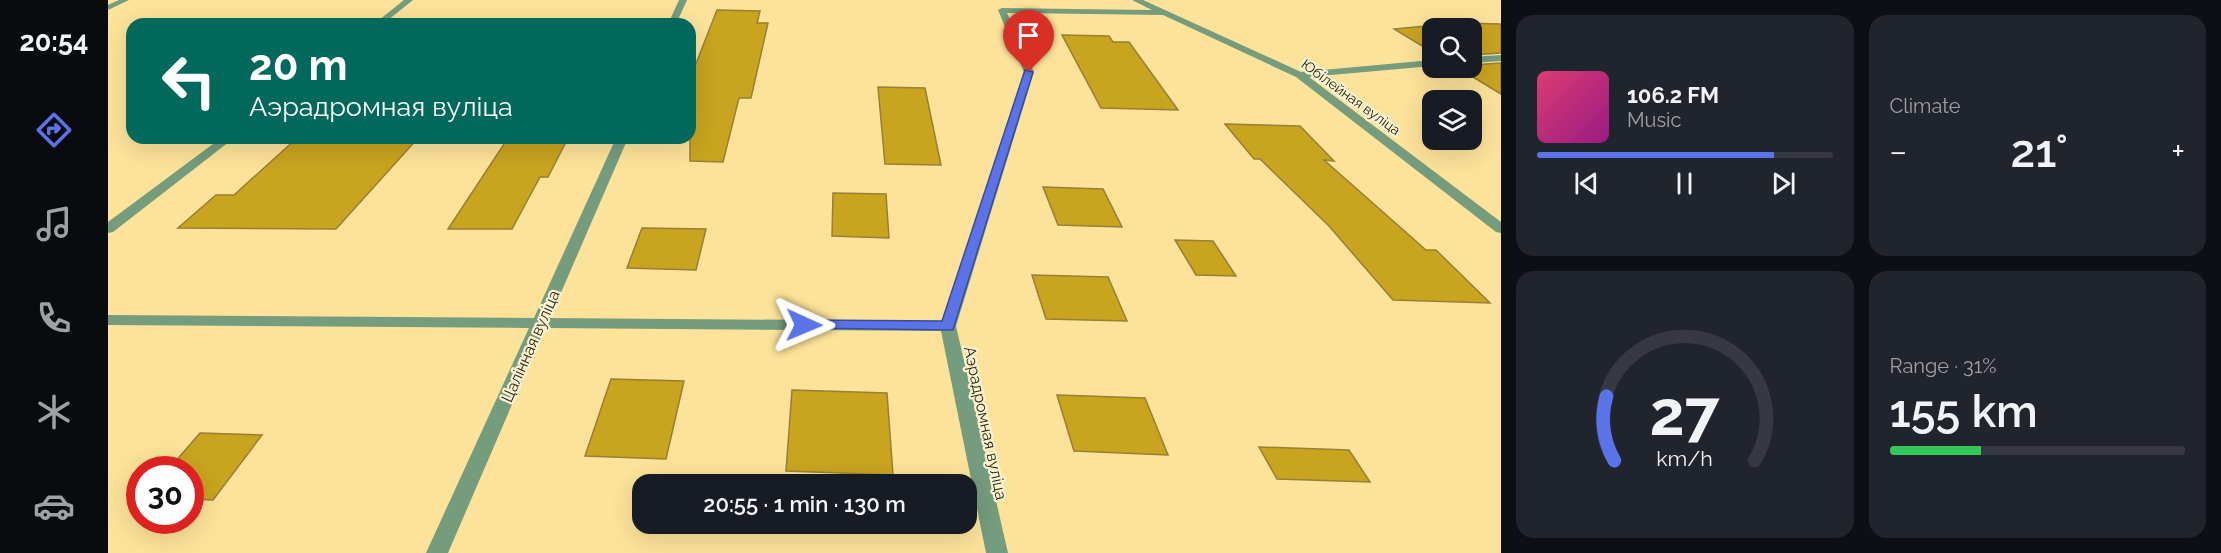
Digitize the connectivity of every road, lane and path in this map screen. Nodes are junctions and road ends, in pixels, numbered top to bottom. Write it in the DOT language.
graph roads {
  1 [pos="125,0"];
  2 [pos="409,0"];
  3 [pos="683,0"];
  4 [pos="1136,0"];
  5 [pos="108,8"];
  6 [pos="1164,13"];
  7 [pos="386,18"];
  8 [pos="675,18"];
  9 [pos="1501,58"];
  10 [pos="1482,59"];
  11 [pos="1422,64"];
  12 [pos="1300,75"];
  13 [pos="220,144"];
  14 [pos="619,144"];
  15 [pos="1501,229"];
  16 [pos="108,230"];
  17 [pos="108,320"];
  18 [pos="541,322"];
  19 [pos="948,326"];
  20 [pos="437,553"];
  21 [pos="997,553"];
  1 -- 5 [label="street"];
  2 -- 7 [label="street"];
  3 -- 8 [label="street"];
  4 -- 6 [label="street, Юбілейная вуліца"];
  6 -- 12 [label="street, Юбілейная вуліца"];
  6 -- 19 [label="street, Аэрадромная вуліца"];
  9 -- 10 [label="street"];
  11 -- 12 [label="street"];
  12 -- 15 [label="street, Юбілейная вуліца"];
  13 -- 16 [label="street"];
  14 -- 18 [label="street, Цалінная вуліца"];
  17 -- 18 [label="street"];
  18 -- 19 [label="street"];
  18 -- 20 [label="street, Цалінная вуліца"];
  19 -- 21 [label="street, Аэрадромная вуліца"];
}
